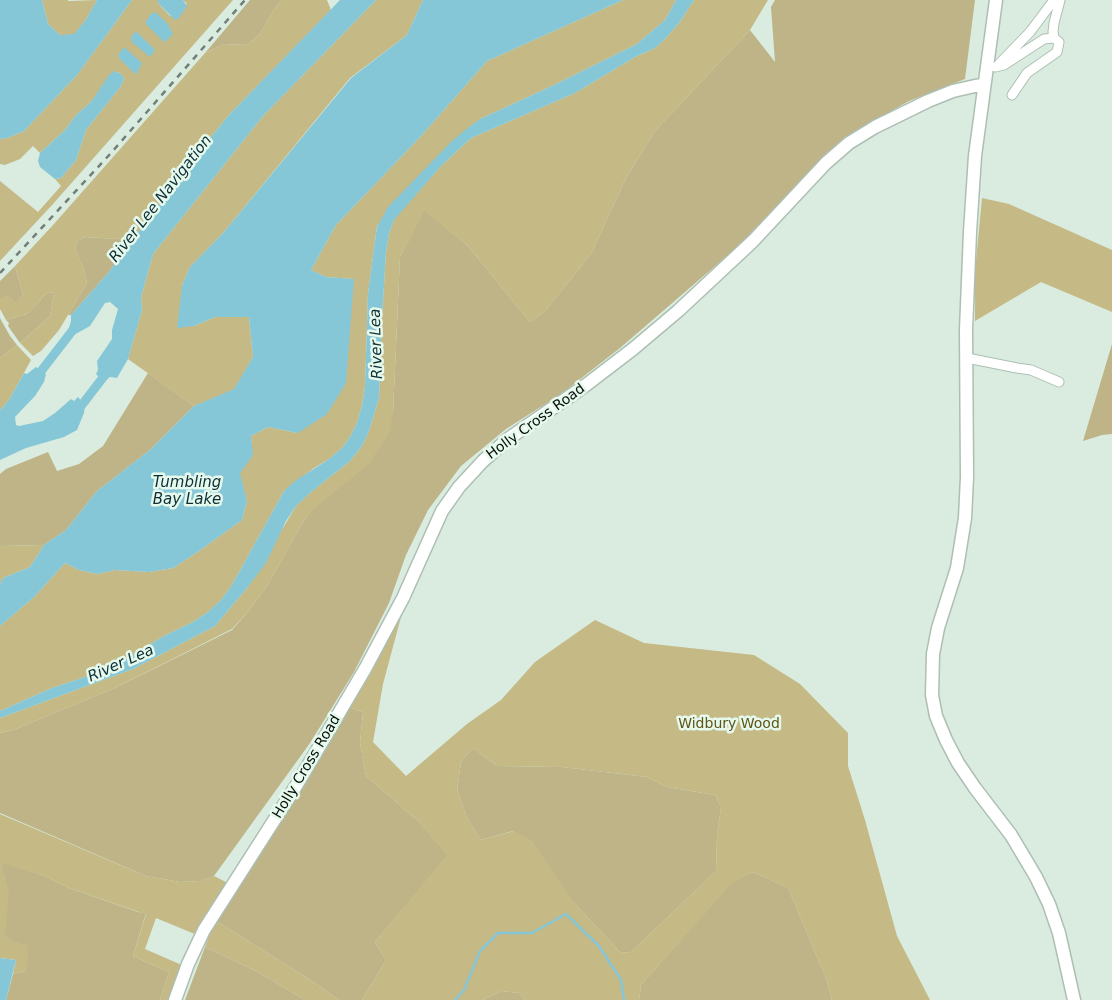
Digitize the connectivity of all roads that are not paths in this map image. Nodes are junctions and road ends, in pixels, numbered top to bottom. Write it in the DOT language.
graph roads {
  1 [pos="996,0"];
  2 [pos="1054,0"];
  3 [pos="1060,0"];
  4 [pos="1054,38"];
  5 [pos="991,69"];
  6 [pos="984,85"];
  7 [pos="1012,95"];
  8 [pos="967,358"];
  9 [pos="1059,382"];
  10 [pos="175,1000"];
  11 [pos="1074,1000"];
  1 -- 5 [label="street"];
  2 -- 5 [label="street"];
  3 -- 4 [label="street"];
  4 -- 5 [label="street"];
  4 -- 7 [label="street"];
  5 -- 6 [label="street"];
  6 -- 8 [label="street"];
  6 -- 10 [label="street, Holly Cross Road"];
  8 -- 9 [label="street"];
  8 -- 11 [label="street"];
}
